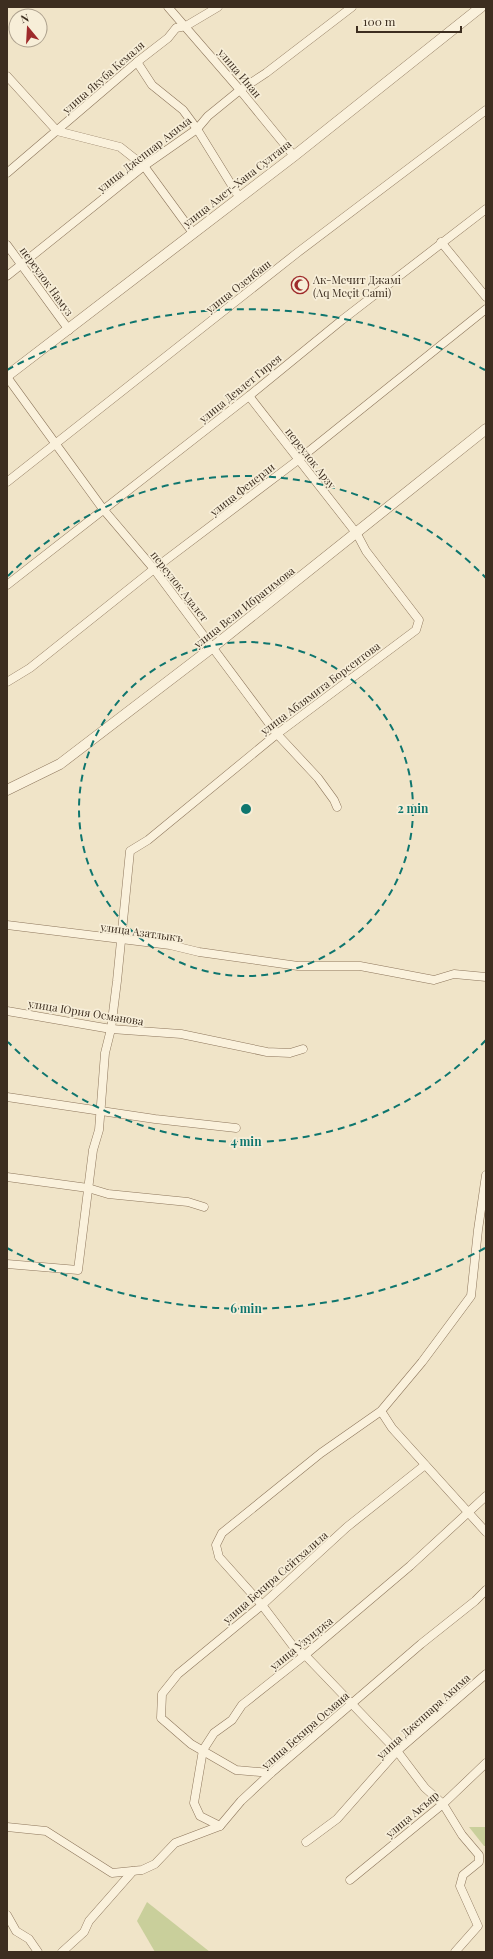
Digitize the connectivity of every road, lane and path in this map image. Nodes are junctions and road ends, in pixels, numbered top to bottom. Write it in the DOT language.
graph roads {
  1 [pos="168,7"];
  2 [pos="218,7"];
  3 [pos="352,7"];
  4 [pos="481,7"];
  5 [pos="186,26"];
  6 [pos="137,62"];
  7 [pos="7,76"];
  8 [pos="240,90"];
  9 [pos="486,110"];
  10 [pos="197,129"];
  11 [pos="57,131"];
  12 [pos="294,156"];
  13 [pos="144,166"];
  14 [pos="7,173"];
  15 [pos="239,197"];
  16 [pos="486,208"];
  17 [pos="193,233"];
  18 [pos="441,242"];
  19 [pos="7,245"];
  20 [pos="22,265"];
  21 [pos="7,276"];
  22 [pos="486,297"];
  23 [pos="486,309"];
  24 [pos="69,330"];
  25 [pos="7,376"];
  26 [pos="249,396"];
  27 [pos="486,429"];
  28 [pos="55,444"];
  29 [pos="298,460"];
  30 [pos="7,482"];
  31 [pos="103,509"];
  32 [pos="357,534"];
  33 [pos="154,569"];
  34 [pos="7,585"];
  35 [pos="213,647"];
  36 [pos="7,682"];
  37 [pos="277,734"];
  38 [pos="7,790"];
  39 [pos="336,807"];
  40 [pos="7,925"];
  41 [pos="121,940"];
  42 [pos="486,977"];
  43 [pos="7,1012"];
  44 [pos="111,1029"];
  45 [pos="303,1049"];
  46 [pos="7,1097"];
  47 [pos="101,1110"];
  48 [pos="236,1128"];
  49 [pos="486,1175"];
  50 [pos="7,1177"];
  51 [pos="88,1188"];
  52 [pos="204,1207"];
  53 [pos="7,1264"];
  54 [pos="381,1412"];
  55 [pos="425,1465"];
  56 [pos="486,1496"];
  57 [pos="468,1512"];
  58 [pos="486,1532"];
  59 [pos="486,1590"];
  60 [pos="262,1605"];
  61 [pos="305,1655"];
  62 [pos="486,1674"];
  63 [pos="351,1705"];
  64 [pos="203,1750"];
  65 [pos="398,1751"];
  66 [pos="486,1763"];
  67 [pos="271,1773"];
  68 [pos="443,1804"];
  69 [pos="220,1826"];
  70 [pos="7,1827"];
  71 [pos="306,1842"];
  72 [pos="133,1871"];
  73 [pos="350,1880"];
  74 [pos="7,1915"];
  75 [pos="38,1952"];
  76 [pos="62,1952"];
  77 [pos="455,1952"];
  1 -- 5 [label="street, улица Инан"];
  2 -- 5 [label="street, улица Якуба Кемаля"];
  3 -- 8 [label="street, улица Джеппар Акима"];
  4 -- 12 [label="street, улица Амет-Хана Султана"];
  5 -- 6 [label="street, улица Якуба Кемаля"];
  5 -- 8 [label="street, улица Инан"];
  6 -- 10 [label="street"];
  6 -- 11 [label="street, улица Якуба Кемаля"];
  7 -- 11 [label="street"];
  8 -- 10 [label="street, улица Джеппар Акима"];
  8 -- 12 [label="street, улица Инан"];
  9 -- 28 [label="street, улица Озенбаш"];
  10 -- 13 [label="street, улица Джеппар Акима"];
  10 -- 15 [label="street"];
  11 -- 13 [label="street"];
  11 -- 14 [label="street, улица Якуба Кемаля"];
  12 -- 15 [label="street, улица Амет-Хана Султана"];
  13 -- 17 [label="street"];
  13 -- 20 [label="street, улица Джеппар Акима"];
  15 -- 17 [label="street, улица Амет-Хана Султана"];
  16 -- 18 [label="street, улица Девлет Гирея"];
  17 -- 24 [label="street, улица Амет-Хана Султана"];
  18 -- 22 [label="street"];
  18 -- 26 [label="street, улица Девлет Гирея"];
  19 -- 20 [label="street, переулок Намуз"];
  20 -- 21 [label="street, улица Джеппар Акима"];
  20 -- 24 [label="street, переулок Намуз"];
  23 -- 29 [label="street, улица Фенерли"];
  24 -- 25 [label="street, улица Амет-Хана Султана"];
  25 -- 28 [label="street, переулок Адалет"];
  26 -- 29 [label="street, переулок Арзу"];
  26 -- 31 [label="street, улица Девлет Гирея"];
  27 -- 32 [label="street, улица Вели Ибрагимова"];
  28 -- 30 [label="street, улица Озенбаш"];
  28 -- 31 [label="street, переулок Адалет"];
  29 -- 32 [label="street, переулок Арзу"];
  29 -- 33 [label="street, улица Фенерли"];
  31 -- 33 [label="street, переулок Адалет"];
  31 -- 34 [label="street, улица Девлет Гирея"];
  32 -- 35 [label="street, улица Вели Ибрагимова"];
  32 -- 37 [label="street, улица Аблямита Борсеитова"];
  33 -- 35 [label="street, переулок Адалет"];
  33 -- 36 [label="street, улица Фенерли"];
  35 -- 37 [label="street, переулок Адалет"];
  35 -- 38 [label="street, улица Вели Ибрагимова"];
  37 -- 39 [label="street, переулок Адалет"];
  37 -- 41 [label="street, улица Аблямита Борсеитова"];
  40 -- 41 [label="street, улица Азатлыкъ"];
  41 -- 42 [label="street, улица Азатлыкъ"];
  41 -- 44 [label="street"];
  43 -- 44 [label="street, улица Юрия Османова"];
  44 -- 45 [label="street, улица Юрия Османова"];
  44 -- 47 [label="street"];
  46 -- 47 [label="street"];
  47 -- 48 [label="street"];
  47 -- 51 [label="street"];
  49 -- 54 [label="street"];
  50 -- 51 [label="street"];
  51 -- 52 [label="street"];
  51 -- 53 [label="street"];
  54 -- 55 [label="street"];
  54 -- 60 [label="street"];
  55 -- 57 [label="street"];
  55 -- 60 [label="street, улица Бекира Сейтхалила"];
  56 -- 57 [label="street, улица Узунджа"];
  57 -- 58 [label="street"];
  57 -- 61 [label="street, улица Узунджа"];
  59 -- 63 [label="street, улица Бекира Османа"];
  60 -- 61 [label="street"];
  60 -- 64 [label="street, улица Бекира Сейтхалила"];
  61 -- 63 [label="street"];
  61 -- 64 [label="street, улица Узунджа"];
  62 -- 65 [label="street, улица Джеппара Акима"];
  63 -- 65 [label="street"];
  63 -- 67 [label="street, улица Бекира Османа"];
  64 -- 67 [label="street"];
  64 -- 69 [label="street, улица Узунджа"];
  65 -- 68 [label="street"];
  65 -- 71 [label="street, улица Джеппара Акима"];
  66 -- 68 [label="street, улица Акъяр"];
  67 -- 69 [label="street, улица Бекира Османа"];
  68 -- 73 [label="street, улица Акъяр"];
  68 -- 77 [label="street"];
  69 -- 72 [label="street, улица Бекира Османа"];
  70 -- 72 [label="street, улица Бекира Османа"];
  72 -- 76 [label="street"];
  74 -- 75 [label="street"];
}
